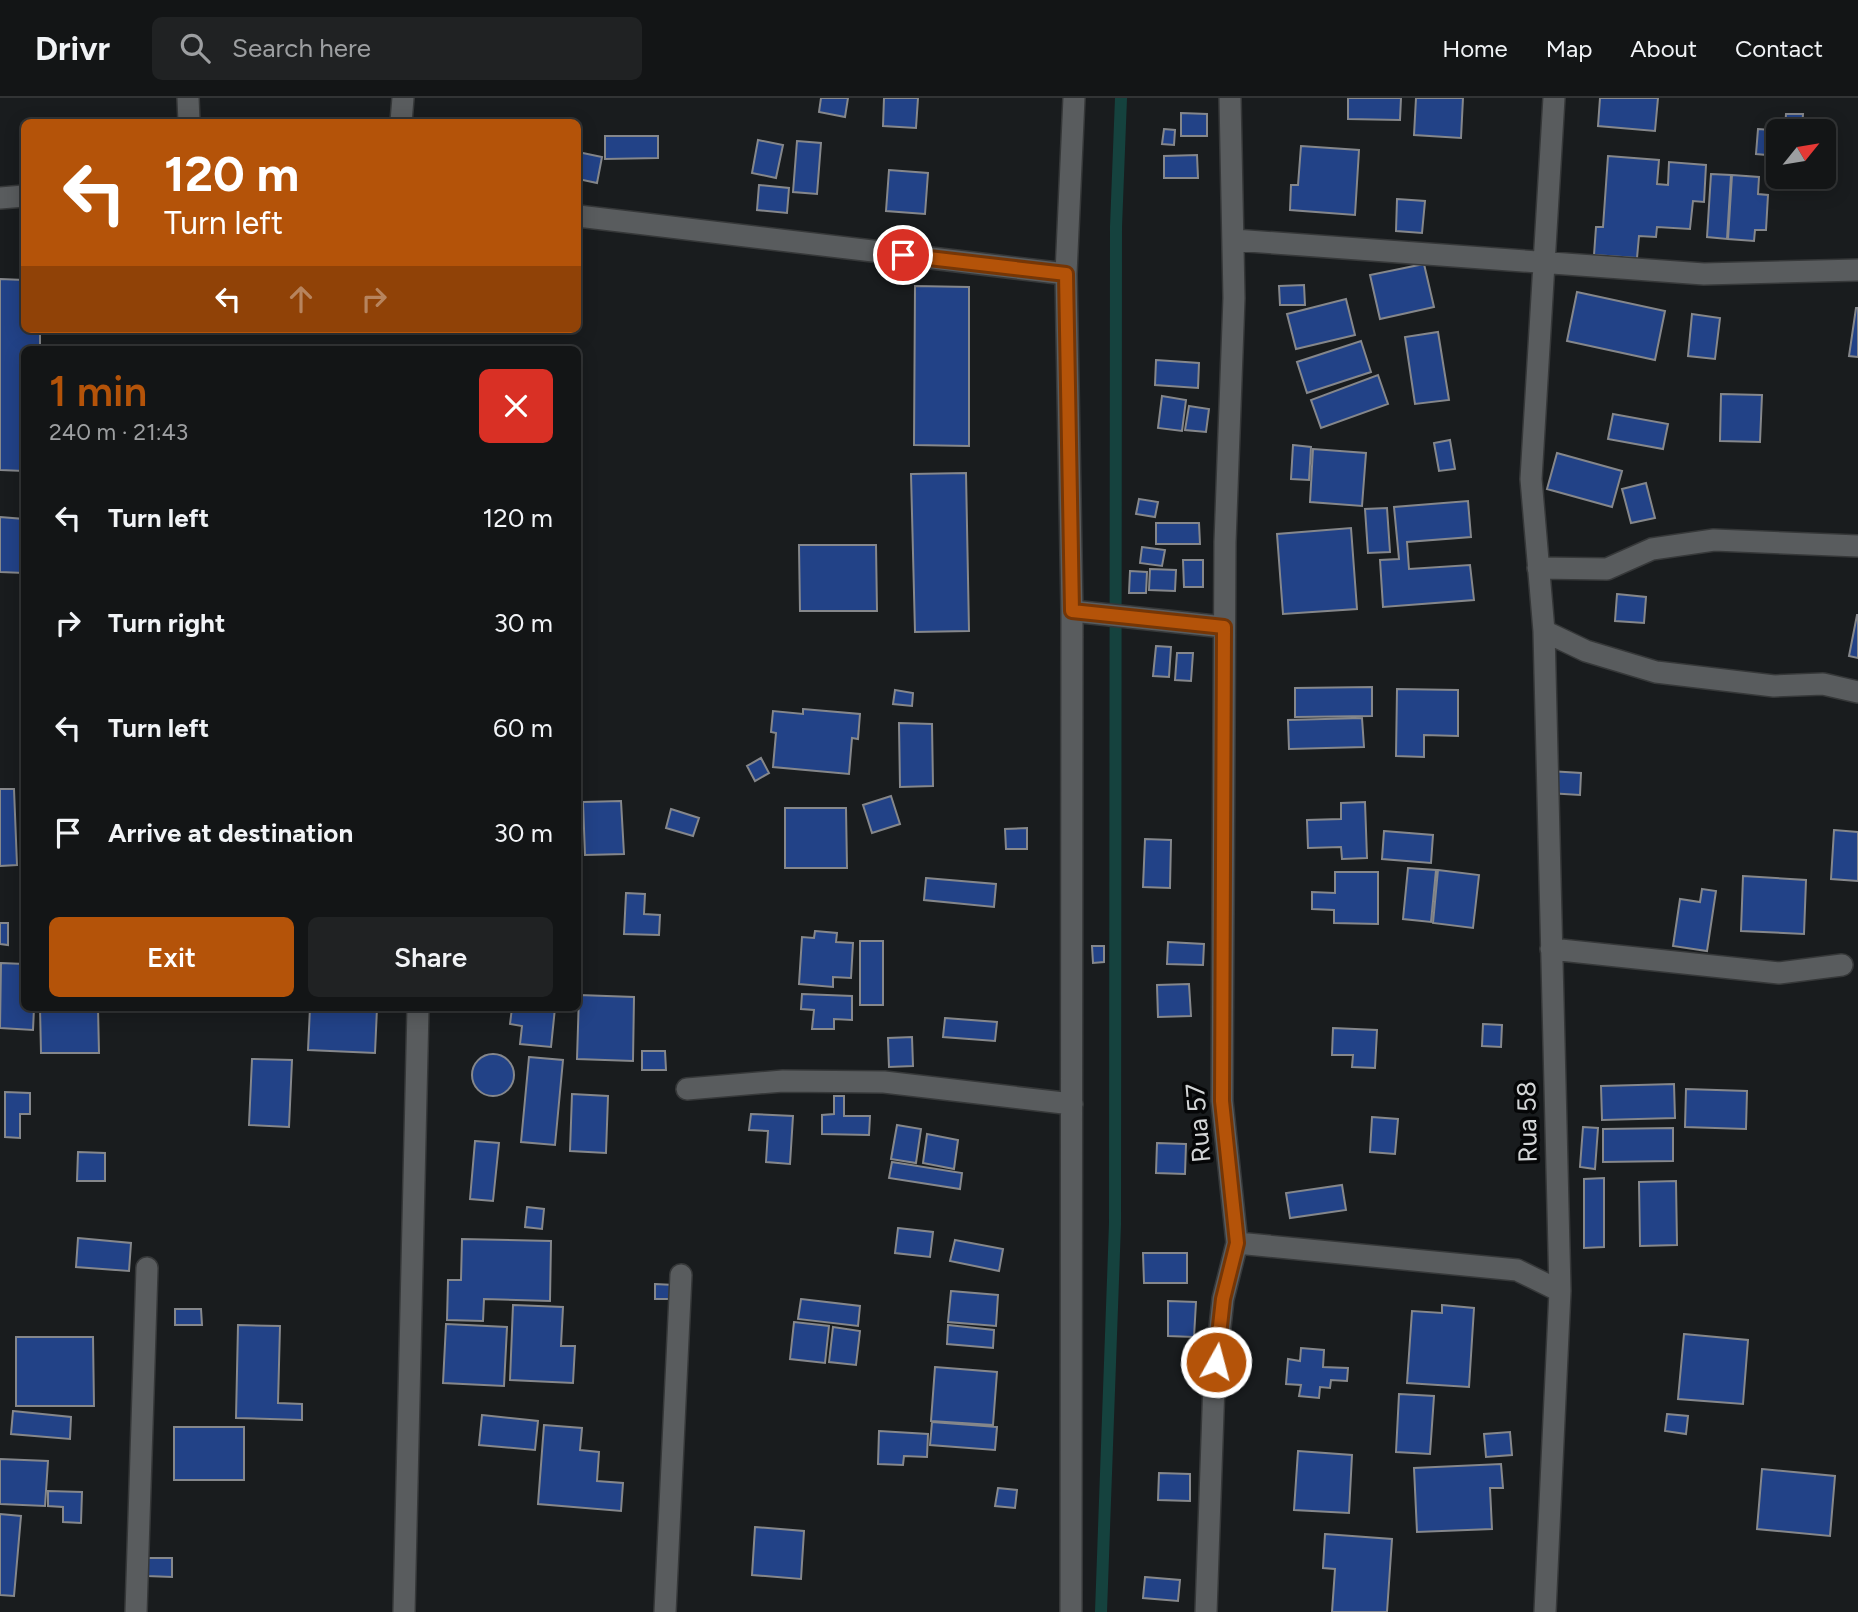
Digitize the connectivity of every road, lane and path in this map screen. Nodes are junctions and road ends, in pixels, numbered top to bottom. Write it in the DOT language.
graph roads {
  1 [pos="188,98"];
  2 [pos="403,98"];
  3 [pos="1074,98"];
  4 [pos="1230,98"];
  5 [pos="1554,98"];
  6 [pos="189,119"];
  7 [pos="401,119"];
  8 [pos="21,196"];
  9 [pos="0,198"];
  10 [pos="581,216"];
  11 [pos="1234,240"];
  12 [pos="1542,262"];
  13 [pos="1858,270"];
  14 [pos="1066,274"];
  15 [pos="1858,546"];
  16 [pos="1538,568"];
  17 [pos="1072,611"];
  18 [pos="1224,627"];
  19 [pos="1544,631"];
  20 [pos="1858,692"];
  21 [pos="1551,950"];
  22 [pos="1842,965"];
  23 [pos="418,1011"];
  24 [pos="687,1089"];
  25 [pos="1072,1104"];
  26 [pos="1237,1243"];
  27 [pos="147,1268"];
  28 [pos="681,1275"];
  29 [pos="1560,1291"];
  30 [pos="136,1612"];
  31 [pos="404,1612"];
  32 [pos="665,1612"];
  33 [pos="1071,1612"];
  34 [pos="1206,1612"];
  35 [pos="1545,1612"];
  1 -- 6 [label="street"];
  2 -- 7 [label="street"];
  3 -- 14 [label="street"];
  4 -- 11 [label="street, Rua 57"];
  5 -- 12 [label="street, Rua 58"];
  8 -- 9 [label="street"];
  10 -- 14 [label="street"];
  11 -- 12 [label="street"];
  11 -- 18 [label="street, Rua 57"];
  12 -- 13 [label="street"];
  12 -- 16 [label="street, Rua 58"];
  14 -- 17 [label="street"];
  15 -- 16 [label="street"];
  16 -- 19 [label="street, Rua 58"];
  17 -- 18 [label="street"];
  17 -- 25 [label="street"];
  18 -- 26 [label="street, Rua 57"];
  19 -- 20 [label="street"];
  19 -- 21 [label="street, Rua 58"];
  21 -- 22 [label="street"];
  21 -- 29 [label="street, Rua 58"];
  23 -- 31 [label="street"];
  24 -- 25 [label="street"];
  25 -- 33 [label="street"];
  26 -- 29 [label="street"];
  26 -- 34 [label="street, Rua 57"];
  27 -- 30 [label="street"];
  28 -- 32 [label="street"];
  29 -- 35 [label="street, Rua 58"];
}
